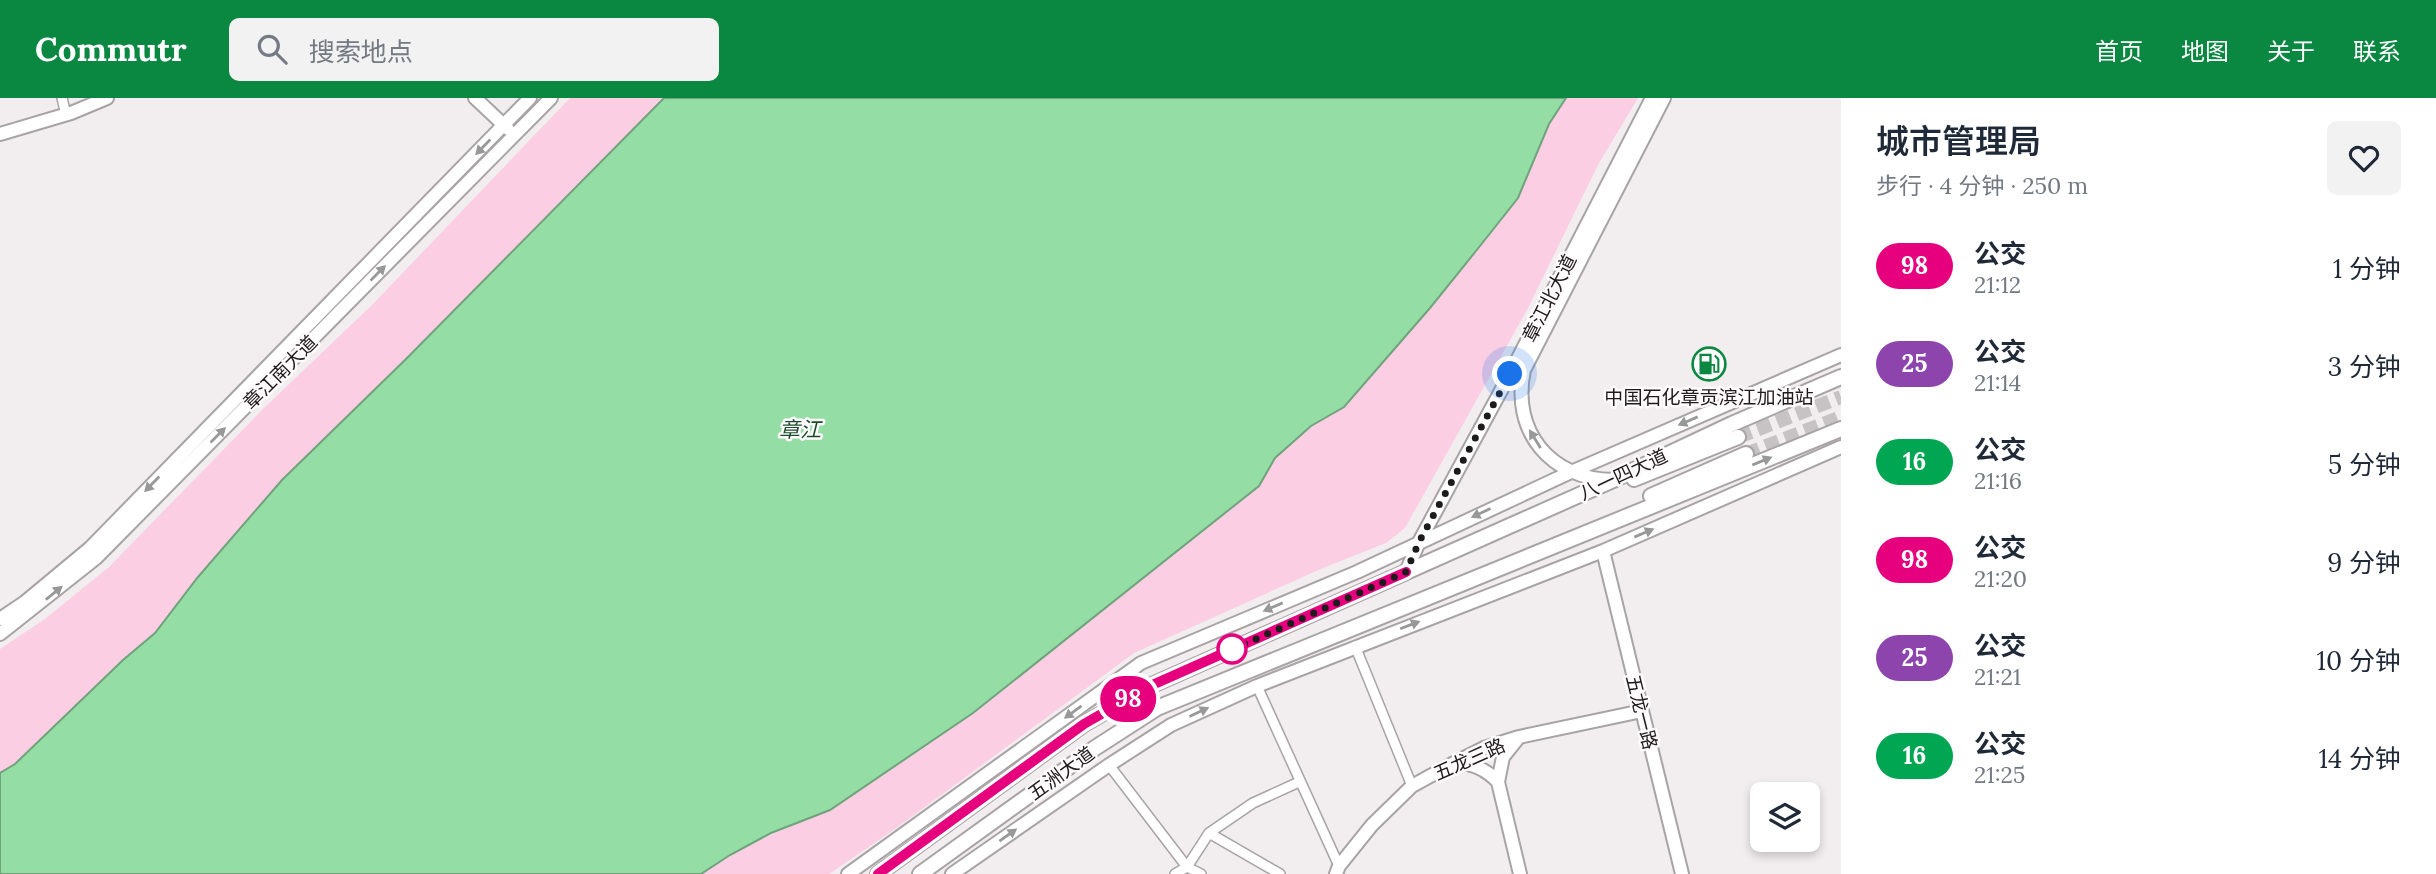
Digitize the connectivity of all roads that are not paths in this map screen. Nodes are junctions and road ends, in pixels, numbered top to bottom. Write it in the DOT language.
graph roads {
  1 [pos="62,98"];
  2 [pos="107,98"];
  3 [pos="475,98"];
  4 [pos="530,98"];
  5 [pos="551,98"];
  6 [pos="1652,98"];
  7 [pos="1664,98"];
  8 [pos="66,115"];
  9 [pos="504,125"];
  10 [pos="0,134"];
  11 [pos="514,135"];
  12 [pos="1841,357"];
  13 [pos="1841,377"];
  14 [pos="1841,429"];
  15 [pos="1738,437"];
  16 [pos="1841,447"];
  17 [pos="1746,454"];
  18 [pos="1570,472"];
  19 [pos="1613,480"];
  20 [pos="1419,542"];
  21 [pos="1603,551"];
  22 [pos="1406,572"];
  23 [pos="1403,606"];
  24 [pos="0,619"];
  25 [pos="0,634"];
  26 [pos="1355,646"];
  27 [pos="1257,686"];
  28 [pos="1642,711"];
  29 [pos="1520,737"];
  30 [pos="1452,764"];
  31 [pos="1109,765"];
  32 [pos="1299,782"];
  33 [pos="1497,782"];
  34 [pos="1412,786"];
  35 [pos="1209,833"];
  36 [pos="1187,867"];
  37 [pos="1338,870"];
  38 [pos="848,874"];
  39 [pos="878,874"];
  40 [pos="920,874"];
  41 [pos="952,874"];
  42 [pos="1175,874"];
  43 [pos="1202,874"];
  44 [pos="1280,874"];
  45 [pos="1520,874"];
  46 [pos="1682,874"];
  1 -- 8 [label="street"];
  2 -- 8 [label="street"];
  3 -- 9 [label="street"];
  4 -- 9 [label="street, 章江南大道"];
  5 -- 11 [label="street, 章江南大道"];
  6 -- 20 [label="street, 章江北大道"];
  18 -- 7 [label="street, 章江北大道, one-way"];
  8 -- 10 [label="street"];
  9 -- 11 [label="street"];
  9 -- 24 [label="street, 章江南大道, one-way"];
  25 -- 11 [label="street, 章江南大道, one-way"];
  12 -- 18 [label="street, one-way"];
  13 -- 19 [label="main road, 八一四大道"];
  23 -- 14 [label="main road, 八一四大道, one-way"];
  15 -- 22 [label="main road"];
  21 -- 16 [label="street, one-way"];
  17 -- 23 [label="main road"];
  18 -- 19 [label="street"];
  18 -- 20 [label="street, one-way"];
  19 -- 22 [label="main road, 八一四大道"];
  20 -- 22 [label="street, 章江北大道"];
  20 -- 38 [label="street, one-way"];
  26 -- 21 [label="street, one-way"];
  21 -- 28 [label="street, 五龙一路"];
  22 -- 39 [label="main road, 五洲大道"];
  23 -- 40 [label="main road, 五洲大道"];
  26 -- 27 [label="street"];
  26 -- 34 [label="street"];
  31 -- 27 [label="street, one-way"];
  27 -- 32 [label="street"];
  28 -- 29 [label="street, 五龙三路"];
  28 -- 46 [label="street, 五龙一路"];
  29 -- 30 [label="street, 五龙三路"];
  29 -- 33 [label="street"];
  30 -- 33 [label="street"];
  30 -- 34 [label="street, 五龙三路"];
  31 -- 36 [label="street"];
  41 -- 31 [label="street, one-way"];
  32 -- 35 [label="street"];
  32 -- 37 [label="street"];
  33 -- 45 [label="street"];
  34 -- 37 [label="street, 五龙三路"];
  35 -- 36 [label="street"];
  35 -- 44 [label="street"];
  36 -- 42 [label="street"];
  36 -- 43 [label="street"];
}
